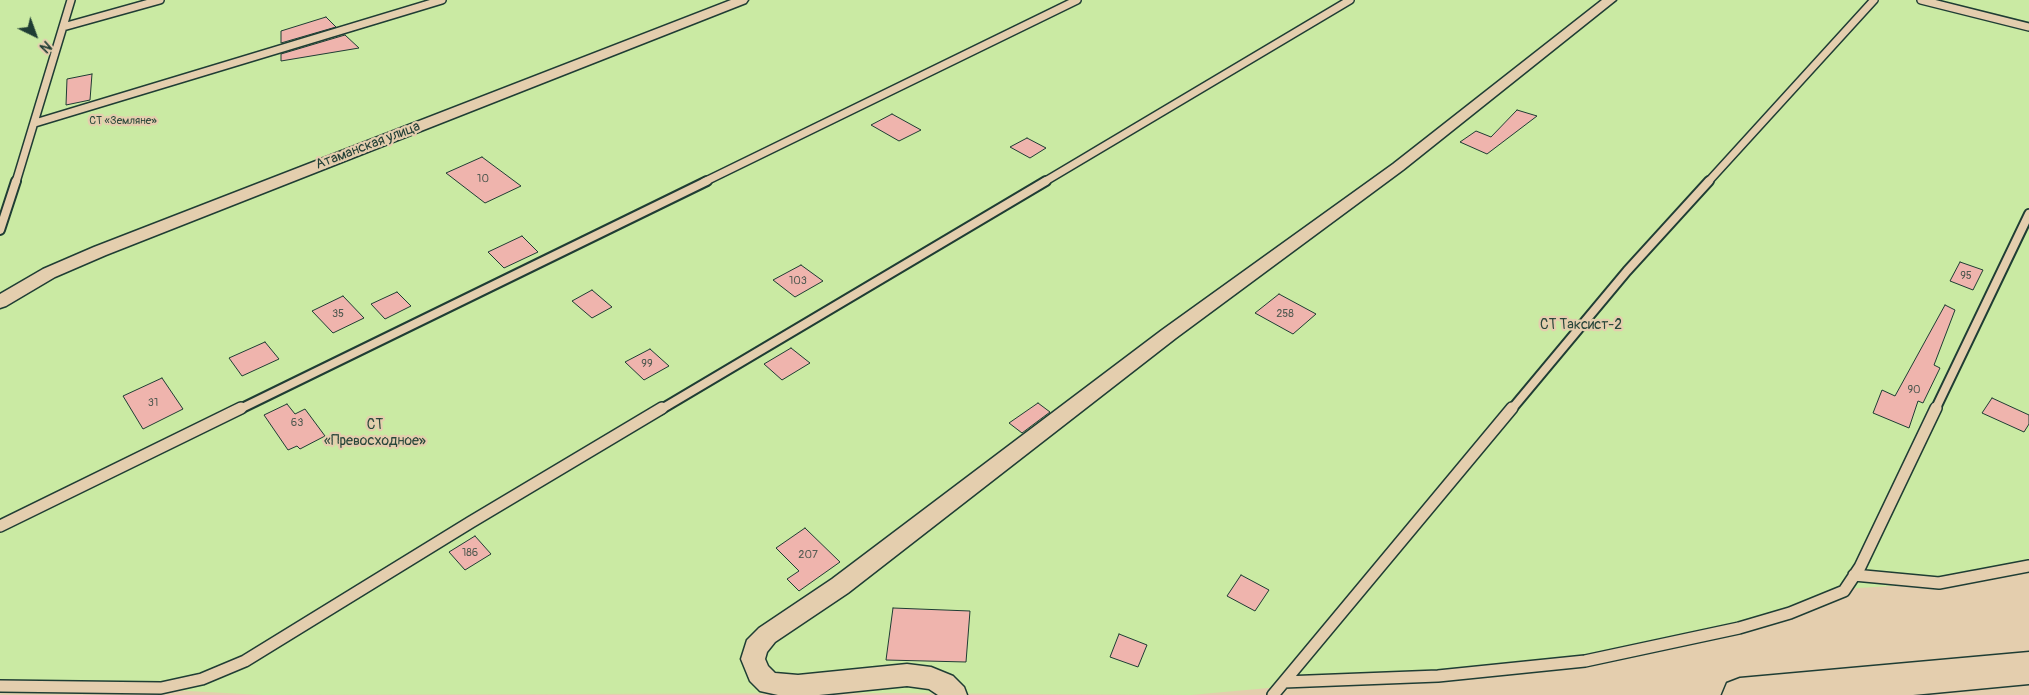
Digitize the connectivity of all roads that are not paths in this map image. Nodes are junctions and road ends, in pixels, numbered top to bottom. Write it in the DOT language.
graph roads {
  1 [pos="71,0"];
  2 [pos="160,0"];
  3 [pos="442,0"];
  4 [pos="742,0"];
  5 [pos="1077,0"];
  6 [pos="1350,0"];
  7 [pos="1610,0"];
  8 [pos="1874,0"];
  9 [pos="1922,0"];
  10 [pos="63,27"];
  11 [pos="2029,27"];
  12 [pos="35,123"];
  13 [pos="2029,214"];
  14 [pos="0,230"];
  15 [pos="0,302"];
  16 [pos="0,526"];
  17 [pos="2029,566"];
  18 [pos="1854,575"];
  19 [pos="2029,668"];
  20 [pos="1284,682"];
  21 [pos="0,686"];
  22 [pos="955,695"];
  23 [pos="1273,695"];
  24 [pos="1740,695"];
  1 -- 10 [label="lane"];
  2 -- 10 [label="lane"];
  3 -- 12 [label="lane"];
  4 -- 15 [label="street, Атаманская улица"];
  5 -- 16 [label="lane"];
  6 -- 21 [label="lane"];
  7 -- 22 [label="street"];
  8 -- 20 [label="lane"];
  9 -- 11 [label="lane"];
  10 -- 12 [label="lane"];
  12 -- 14 [label="lane"];
  13 -- 18 [label="lane"];
  17 -- 18 [label="lane"];
  18 -- 20 [label="lane"];
  19 -- 24 [label="highway"];
  20 -- 23 [label="lane"];
}
